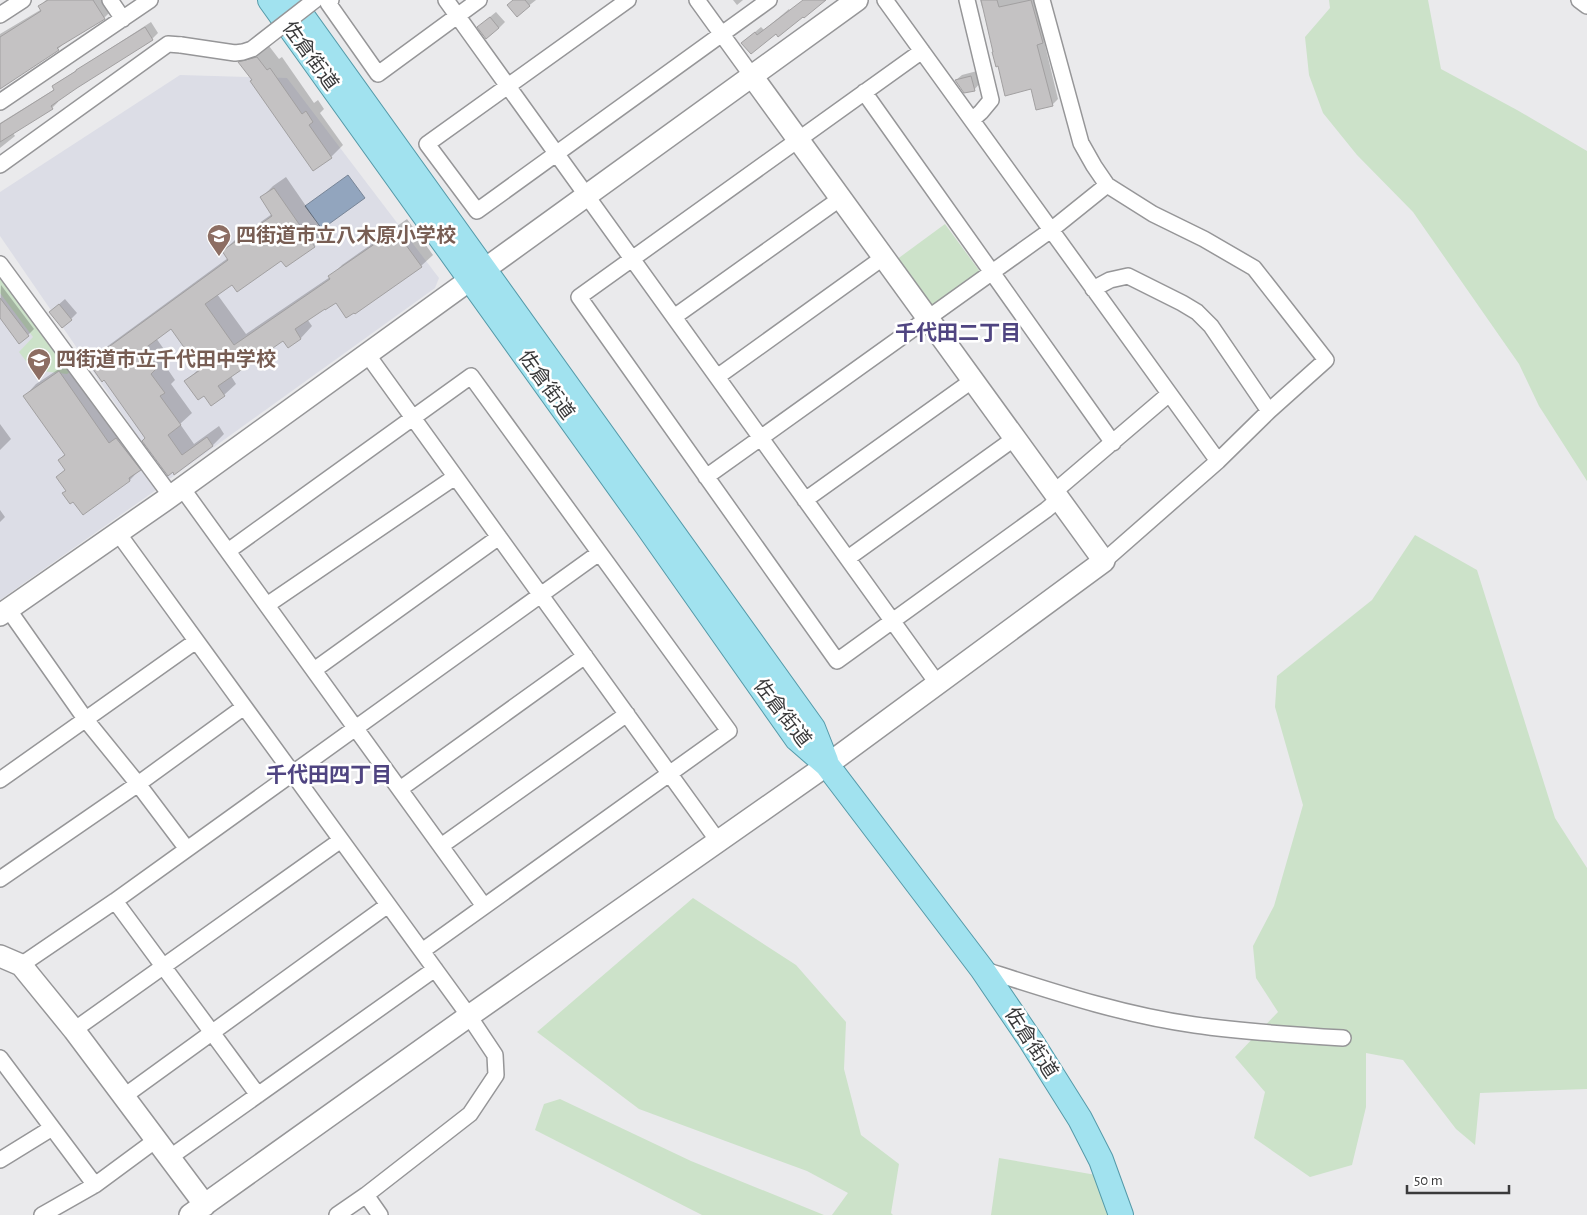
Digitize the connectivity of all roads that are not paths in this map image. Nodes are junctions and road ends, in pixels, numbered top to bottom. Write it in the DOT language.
graph roads {
  1 [pos="23,0"];
  2 [pos="110,0"];
  3 [pos="150,0"];
  4 [pos="270,0"];
  5 [pos="291,0"];
  6 [pos="315,0"];
  7 [pos="331,0"];
  8 [pos="446,0"];
  9 [pos="479,0"];
  10 [pos="628,0"];
  11 [pos="697,0"];
  12 [pos="769,0"];
  13 [pos="857,0"];
  14 [pos="885,0"];
  15 [pos="967,0"];
  16 [pos="1042,0"];
  17 [pos="1579,0"];
  18 [pos="1587,6"];
  19 [pos="0,15"];
  20 [pos="458,16"];
  21 [pos="123,19"];
  22 [pos="722,34"];
  23 [pos="922,51"];
  24 [pos="752,76"];
  25 [pos="508,86"];
  26 [pos="864,92"];
  27 [pos="0,102"];
  28 [pos="972,120"];
  29 [pos="798,139"];
  30 [pos="556,154"];
  31 [pos="0,165"];
  32 [pos="1107,185"];
  33 [pos="586,195"];
  34 [pos="841,198"];
  35 [pos="1051,230"];
  36 [pos="884,257"];
  37 [pos="632,259"];
  38 [pos="0,264"];
  39 [pos="992,272"];
  40 [pos="477,274"];
  41 [pos="1093,289"];
  42 [pos="674,317"];
  43 [pos="928,318"];
  44 [pos="367,354"];
  45 [pos="717,377"];
  46 [pos="973,380"];
  47 [pos="1169,394"];
  48 [pos="1269,411"];
  49 [pos="413,418"];
  50 [pos="761,438"];
  51 [pos="1015,438"];
  52 [pos="1113,443"];
  53 [pos="1218,461"];
  54 [pos="455,477"];
  55 [pos="706,477"];
  56 [pos="176,492"];
  57 [pos="1057,495"];
  58 [pos="805,500"];
  59 [pos="118,533"];
  60 [pos="499,537"];
  61 [pos="228,551"];
  62 [pos="599,553"];
  63 [pos="848,558"];
  64 [pos="1104,561"];
  65 [pos="541,595"];
  66 [pos="267,605"];
  67 [pos="4,612"];
  68 [pos="893,621"];
  69 [pos="196,641"];
  70 [pos="585,656"];
  71 [pos="314,670"];
  72 [pos="937,683"];
  73 [pos="244,707"];
  74 [pos="627,714"];
  75 [pos="86,720"];
  76 [pos="355,728"];
  77 [pos="827,765"];
  78 [pos="292,773"];
  79 [pos="670,774"];
  80 [pos="0,780"];
  81 [pos="138,784"];
  82 [pos="400,789"];
  83 [pos="341,840"];
  84 [pos="718,841"];
  85 [pos="441,846"];
  86 [pos="187,849"];
  87 [pos="0,879"];
  88 [pos="115,901"];
  89 [pos="388,905"];
  90 [pos="484,906"];
  91 [pos="422,951"];
  92 [pos="0,956"];
  93 [pos="21,965"];
  94 [pos="163,967"];
  95 [pos="435,969"];
  96 [pos="982,969"];
  97 [pos="469,1016"];
  98 [pos="74,1030"];
  99 [pos="212,1033"];
  100 [pos="1343,1038"];
  101 [pos="2,1064"];
  102 [pos="258,1095"];
  103 [pos="123,1097"];
  104 [pos="52,1128"];
  105 [pos="156,1140"];
  106 [pos="169,1158"];
  107 [pos="0,1160"];
  108 [pos="95,1185"];
  109 [pos="366,1195"];
  110 [pos="202,1212"];
  111 [pos="42,1215"];
  112 [pos="337,1215"];
  113 [pos="380,1215"];
  114 [pos="1121,1215"];
  1 -- 19 [label="street"];
  2 -- 21 [label="street"];
  3 -- 21 [label="street"];
  4 -- 40 [label="main road, 佐倉街道"];
  5 -- 40 [label="main road, 佐倉街道"];
  6 -- 31 [label="street, bridge"];
  7 -- 20 [label="street"];
  8 -- 20 [label="street"];
  9 -- 20 [label="street"];
  10 -- 25 [label="street"];
  11 -- 22 [label="street"];
  12 -- 22 [label="street"];
  13 -- 24 [label="street"];
  14 -- 23 [label="street"];
  15 -- 28 [label="street"];
  16 -- 32 [label="street"];
  17 -- 18 [label="street"];
  20 -- 25 [label="street"];
  21 -- 27 [label="street"];
  22 -- 24 [label="street"];
  22 -- 30 [label="street"];
  23 -- 26 [label="street"];
  23 -- 28 [label="street"];
  24 -- 29 [label="street"];
  24 -- 33 [label="street"];
  25 -- 30 [label="street"];
  25 -- 30 [label="street"];
  26 -- 29 [label="street"];
  26 -- 39 [label="street"];
  28 -- 35 [label="street"];
  29 -- 34 [label="street"];
  29 -- 37 [label="street"];
  30 -- 33 [label="street"];
  32 -- 35 [label="street"];
  32 -- 48 [label="street"];
  33 -- 37 [label="street"];
  33 -- 40 [label="street"];
  34 -- 36 [label="street"];
  34 -- 42 [label="street"];
  35 -- 39 [label="street"];
  35 -- 41 [label="street"];
  36 -- 43 [label="street"];
  36 -- 45 [label="street"];
  37 -- 42 [label="street"];
  37 -- 55 [label="street"];
  38 -- 56 [label="street"];
  39 -- 43 [label="street"];
  39 -- 52 [label="street"];
  40 -- 44 [label="street"];
  40 -- 77 [label="main road, 佐倉街道"];
  41 -- 47 [label="street"];
  41 -- 48 [label="street"];
  42 -- 45 [label="street"];
  43 -- 46 [label="street"];
  43 -- 50 [label="street"];
  44 -- 49 [label="street"];
  44 -- 56 [label="street"];
  45 -- 50 [label="street"];
  46 -- 51 [label="street"];
  46 -- 58 [label="street"];
  47 -- 52 [label="street"];
  47 -- 53 [label="street"];
  48 -- 53 [label="street"];
  49 -- 54 [label="street"];
  49 -- 61 [label="street"];
  49 -- 62 [label="street"];
  50 -- 55 [label="street"];
  50 -- 58 [label="street"];
  51 -- 57 [label="street"];
  51 -- 63 [label="street"];
  52 -- 57 [label="street"];
  53 -- 64 [label="street"];
  54 -- 60 [label="street"];
  54 -- 66 [label="street"];
  55 -- 68 [label="street"];
  56 -- 59 [label="street"];
  56 -- 61 [label="street"];
  57 -- 64 [label="street"];
  57 -- 68 [label="street"];
  58 -- 63 [label="street"];
  59 -- 67 [label="street"];
  59 -- 69 [label="street"];
  60 -- 65 [label="street"];
  60 -- 71 [label="street"];
  61 -- 66 [label="street"];
  62 -- 65 [label="street"];
  62 -- 79 [label="street"];
  63 -- 68 [label="street"];
  64 -- 72 [label="street"];
  65 -- 70 [label="street"];
  65 -- 76 [label="street"];
  66 -- 71 [label="street"];
  67 -- 75 [label="street"];
  68 -- 72 [label="street"];
  69 -- 73 [label="street"];
  69 -- 75 [label="street"];
  70 -- 74 [label="street"];
  70 -- 82 [label="street"];
  71 -- 76 [label="street"];
  72 -- 77 [label="street"];
  73 -- 78 [label="street"];
  73 -- 81 [label="street"];
  74 -- 79 [label="street"];
  74 -- 85 [label="street"];
  75 -- 80 [label="street"];
  75 -- 81 [label="street"];
  76 -- 78 [label="street"];
  76 -- 82 [label="street"];
  77 -- 84 [label="street"];
  77 -- 96 [label="main road, 佐倉街道"];
  78 -- 83 [label="street"];
  78 -- 86 [label="street"];
  79 -- 84 [label="street"];
  79 -- 90 [label="street"];
  81 -- 86 [label="street"];
  81 -- 87 [label="street"];
  82 -- 85 [label="street"];
  83 -- 89 [label="street"];
  83 -- 94 [label="street"];
  84 -- 97 [label="street"];
  85 -- 90 [label="street"];
  86 -- 88 [label="street"];
  88 -- 93 [label="street"];
  88 -- 94 [label="street"];
  89 -- 91 [label="street"];
  89 -- 99 [label="street"];
  90 -- 91 [label="street"];
  91 -- 95 [label="street"];
  92 -- 93 [label="street"];
  93 -- 98 [label="street"];
  94 -- 98 [label="street"];
  94 -- 99 [label="street"];
  95 -- 97 [label="street"];
  95 -- 102 [label="street"];
  96 -- 100 [label="street"];
  96 -- 114 [label="main road, 佐倉街道"];
  97 -- 109 [label="street"];
  97 -- 110 [label="street"];
  98 -- 103 [label="street"];
  99 -- 102 [label="street"];
  99 -- 103 [label="street"];
  101 -- 104 [label="street"];
  102 -- 106 [label="street"];
  103 -- 105 [label="street"];
  104 -- 107 [label="street"];
  104 -- 108 [label="street"];
  105 -- 106 [label="street"];
  105 -- 108 [label="street"];
  106 -- 110 [label="street"];
  108 -- 111 [label="street"];
  109 -- 112 [label="street"];
  109 -- 113 [label="street"];
}
